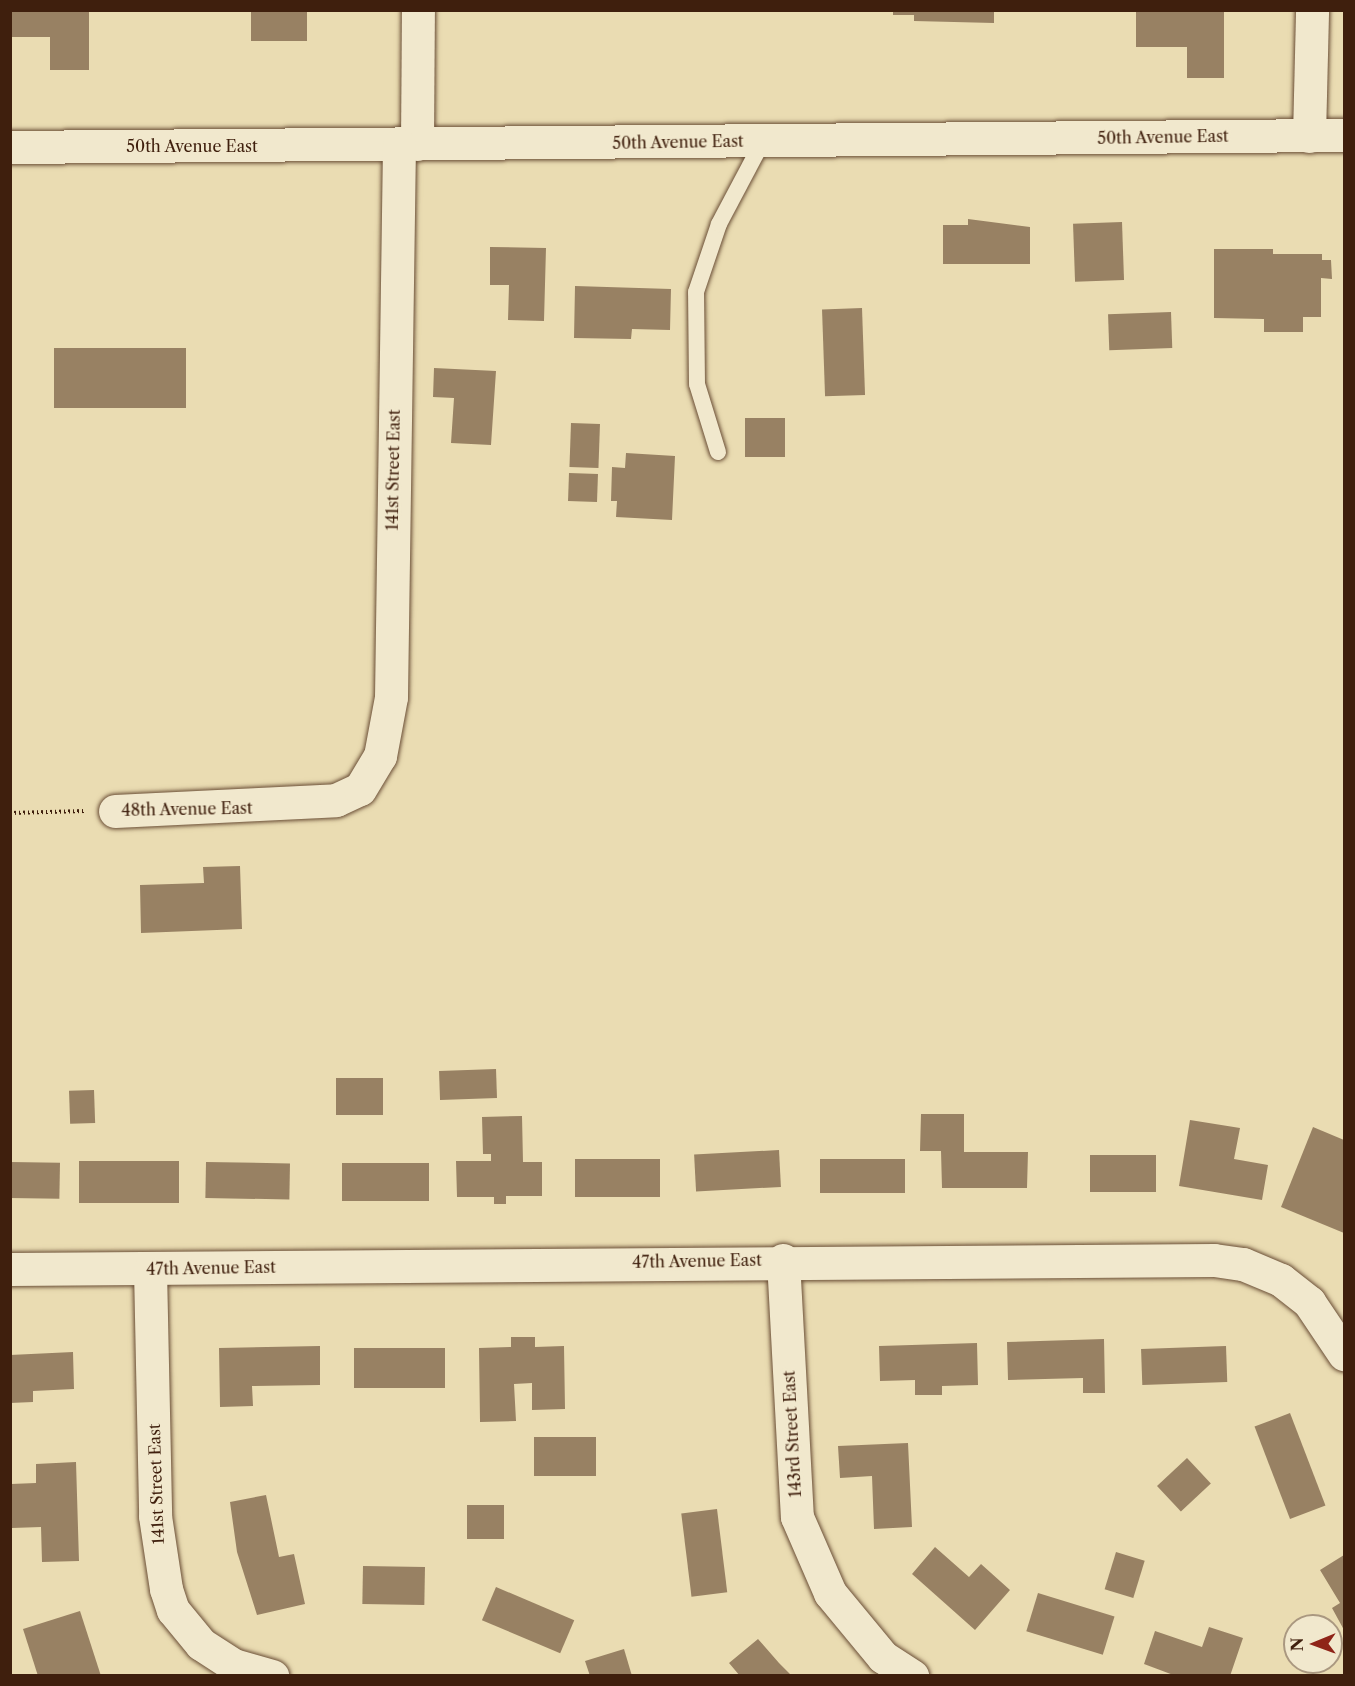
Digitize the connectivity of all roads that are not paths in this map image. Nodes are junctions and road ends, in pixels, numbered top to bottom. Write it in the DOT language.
graph roads {
  1 [pos="418,10"];
  2 [pos="1311,10"];
  3 [pos="1344,135"];
  4 [pos="1309,136"];
  5 [pos="763,141"];
  6 [pos="408,145"];
  7 [pos="10,147"];
  8 [pos="718,452"];
  9 [pos="360,789"];
  10 [pos="115,811"];
  11 [pos="783,1260"];
  12 [pos="10,1269"];
  13 [pos="150,1269"];
  14 [pos="1344,1354"];
  15 [pos="273,1676"];
  16 [pos="912,1676"];
  1 -- 6 [label="street, 141st Street East"];
  2 -- 4 [label="street"];
  3 -- 4 [label="street, 50th Avenue East"];
  4 -- 5 [label="street, 50th Avenue East"];
  5 -- 6 [label="street, 50th Avenue East"];
  5 -- 8 [label="lane"];
  6 -- 7 [label="street, 50th Avenue East"];
  6 -- 9 [label="street, 141st Street East"];
  9 -- 10 [label="street, 48th Avenue East"];
  11 -- 13 [label="street, 47th Avenue East"];
  11 -- 14 [label="street, 47th Avenue East"];
  11 -- 16 [label="street, 143rd Street East"];
  12 -- 13 [label="street, 47th Avenue East"];
  13 -- 15 [label="street, 141st Street East"];
}
